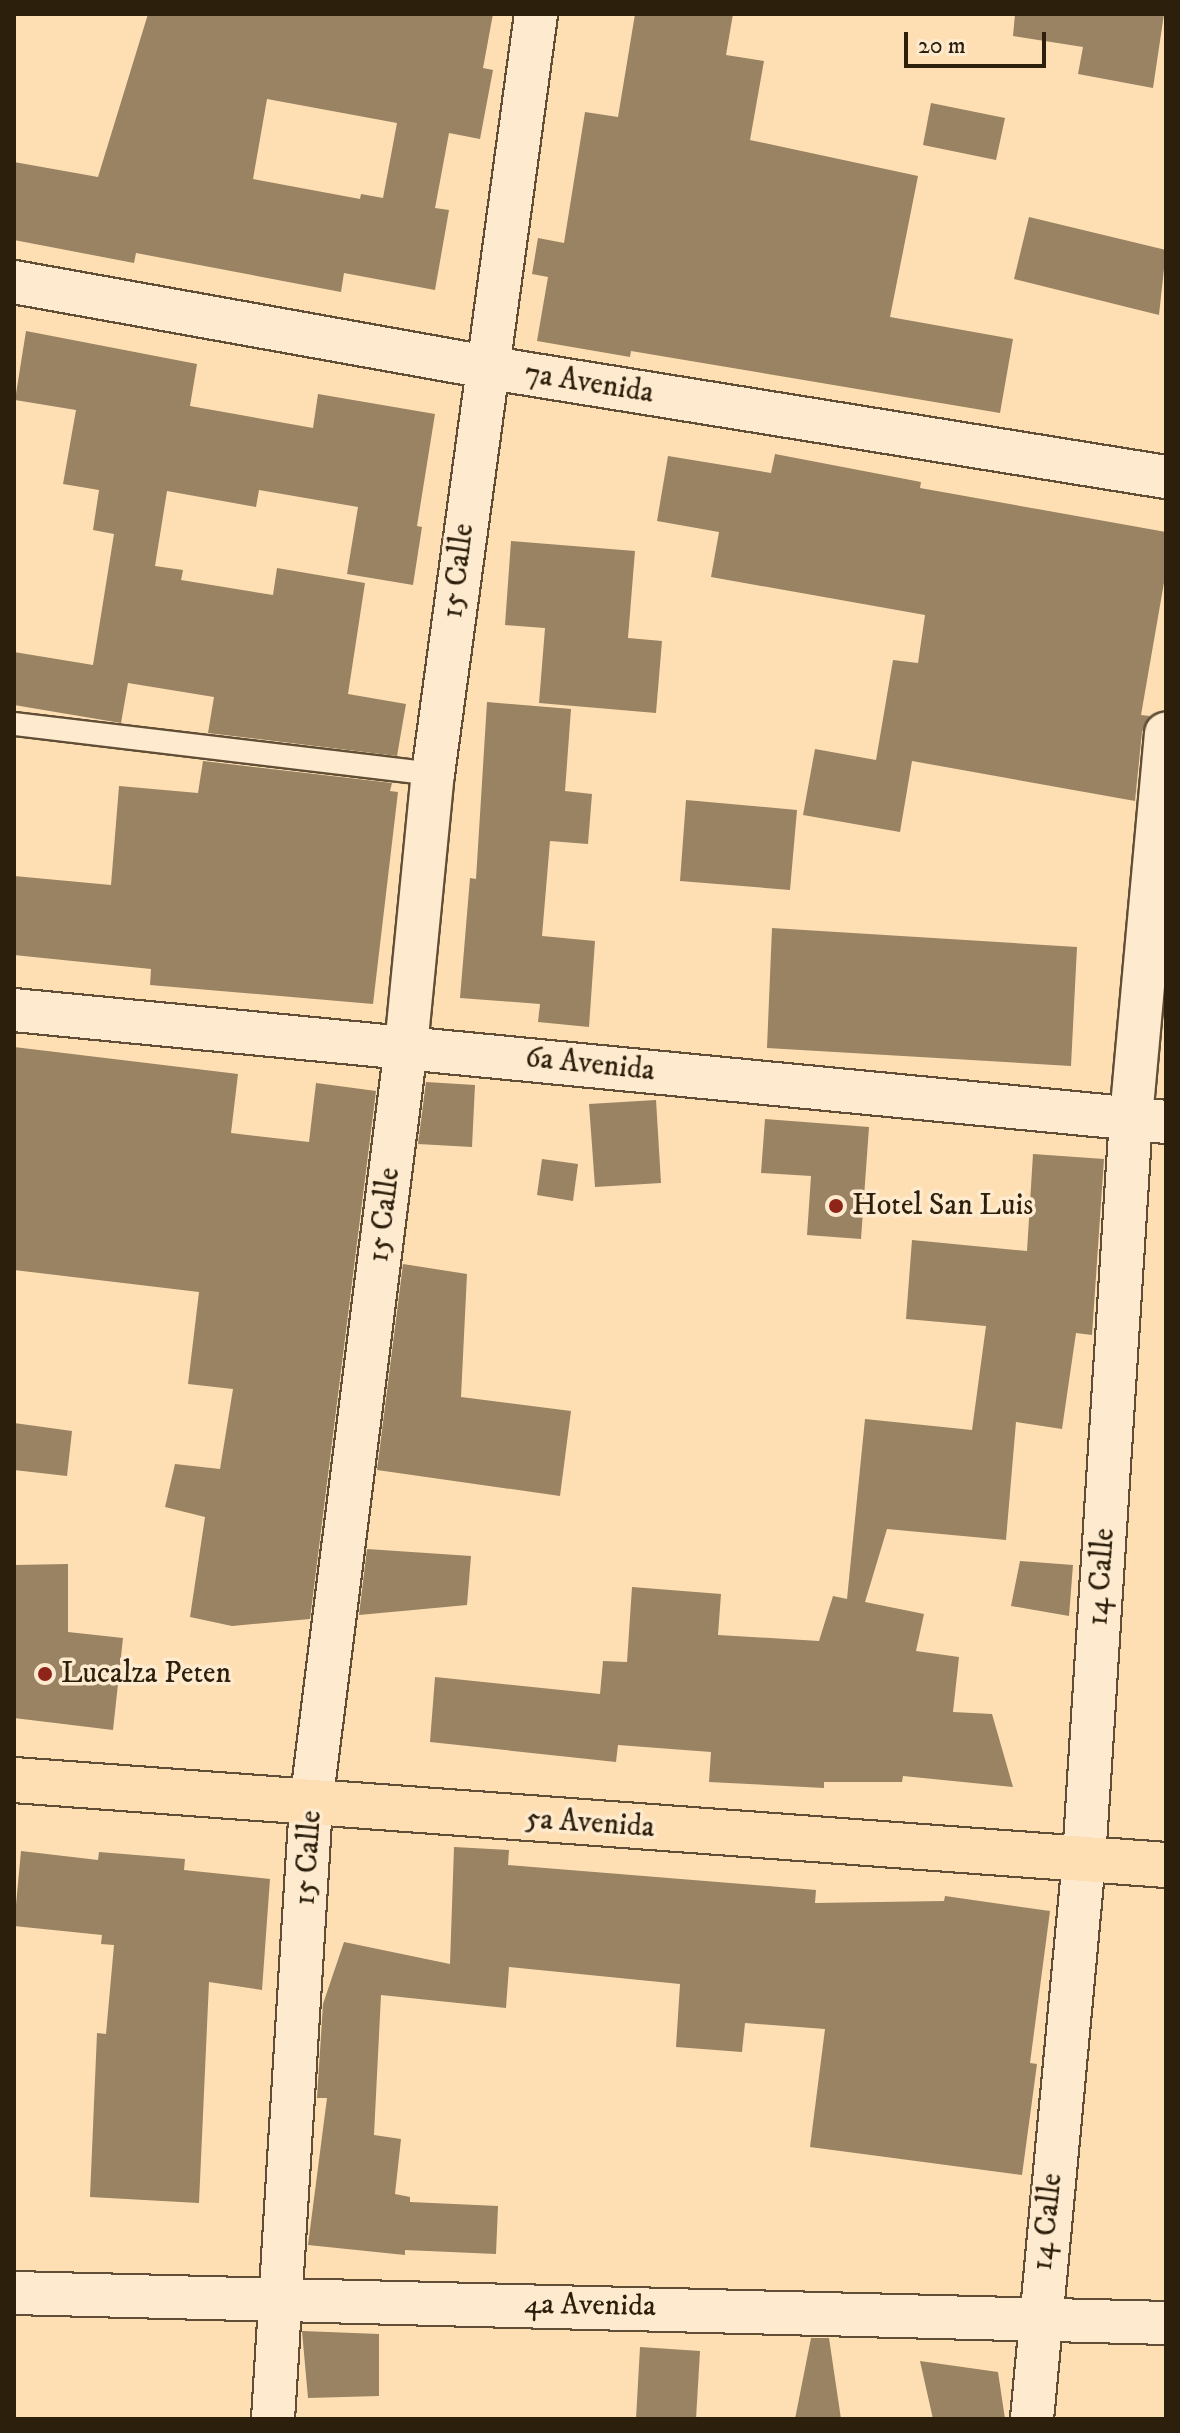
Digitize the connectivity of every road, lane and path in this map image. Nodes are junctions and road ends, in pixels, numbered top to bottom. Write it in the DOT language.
graph roads {
  1 [pos="536,14"];
  2 [pos="14,282"];
  3 [pos="485,367"];
  4 [pos="1166,477"];
  5 [pos="14,724"];
  6 [pos="1166,734"];
  7 [pos="433,774"];
  8 [pos="14,1010"];
  9 [pos="406,1047"];
  10 [pos="1148,1120"];
  11 [pos="14,1780"];
  12 [pos="311,1804"];
  13 [pos="1084,1859"];
  14 [pos="1166,1865"];
  15 [pos="14,2293"];
  16 [pos="283,2300"];
  17 [pos="1039,2316"];
  18 [pos="1166,2323"];
  19 [pos="273,2419"];
  20 [pos="1032,2419"];
  1 -- 3 [label="street, 15 Calle"];
  2 -- 3 [label="street, 7a Avenida"];
  3 -- 4 [label="street, 7a Avenida"];
  3 -- 7 [label="street, 15 Calle"];
  5 -- 7 [label="lane"];
  6 -- 10 [label="street, 14 Calle"];
  7 -- 9 [label="street, 15 Calle"];
  8 -- 9 [label="street, 6a Avenida"];
  9 -- 10 [label="street, 6a Avenida"];
  9 -- 12 [label="street, 15 Calle"];
  10 -- 13 [label="street, 14 Calle"];
  11 -- 12 [label="main road, 5a Avenida"];
  12 -- 13 [label="main road, 5a Avenida"];
  12 -- 16 [label="street, 15 Calle"];
  13 -- 14 [label="main road, 5a Avenida"];
  13 -- 17 [label="street, 14 Calle"];
  15 -- 16 [label="street, 4a Avenida"];
  16 -- 17 [label="street, 4a Avenida"];
  16 -- 19 [label="street, 15 Calle"];
  17 -- 18 [label="street, 4a Avenida"];
  17 -- 20 [label="street, 14 Calle"];
}
